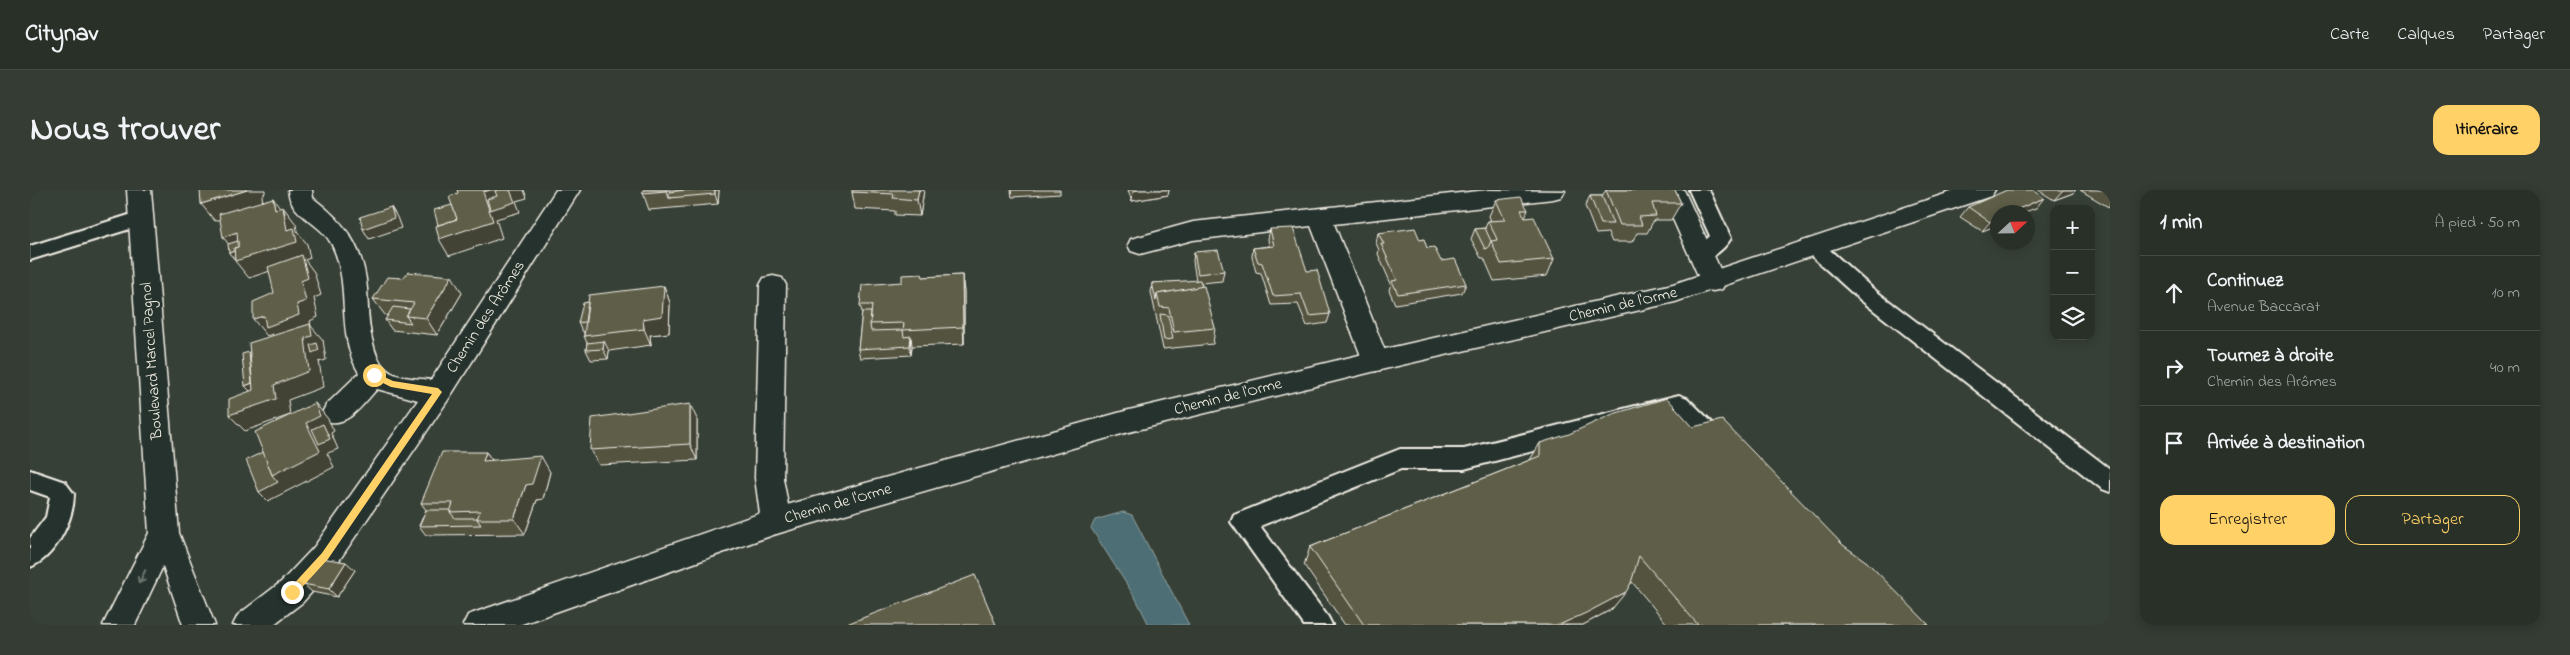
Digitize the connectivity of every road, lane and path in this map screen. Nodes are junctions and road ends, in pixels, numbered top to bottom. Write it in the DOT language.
graph roads {
  1 [pos="139,190"];
  2 [pos="300,190"];
  3 [pos="568,190"];
  4 [pos="1672,190"];
  5 [pos="1699,190"];
  6 [pos="1983,190"];
  7 [pos="1552,191"];
  8 [pos="142,218"];
  9 [pos="1320,218"];
  10 [pos="1140,245"];
  11 [pos="1814,247"];
  12 [pos="30,253"];
  13 [pos="1700,255"];
  14 [pos="1713,282"];
  15 [pos="773,285"];
  16 [pos="1376,361"];
  17 [pos="374,375"];
  18 [pos="438,392"];
  19 [pos="336,412"];
  20 [pos="1736,460"];
  21 [pos="30,480"];
  22 [pos="2110,482"];
  23 [pos="776,521"];
  24 [pos="164,533"];
  25 [pos="30,556"];
  26 [pos="119,625"];
  27 [pos="199,625"];
  28 [pos="249,625"];
  29 [pos="479,625"];
  30 [pos="1319,625"];
  1 -- 8 [label="street, Boulevard Marcel Pagnol"];
  2 -- 17 [label="street"];
  3 -- 18 [label="street, Chemin des Arômes"];
  4 -- 13 [label="street"];
  5 -- 13 [label="lane"];
  6 -- 11 [label="street, Chemin de l'Orme"];
  7 -- 9 [label="street"];
  8 -- 12 [label="lane"];
  8 -- 24 [label="street, Boulevard Marcel Pagnol"];
  9 -- 10 [label="street"];
  9 -- 16 [label="street"];
  11 -- 14 [label="street, Chemin de l'Orme"];
  11 -- 22 [label="lane"];
  13 -- 14 [label="street"];
  14 -- 16 [label="street, Chemin de l'Orme"];
  15 -- 23 [label="street"];
  16 -- 23 [label="street, Chemin de l'Orme"];
  17 -- 18 [label="street"];
  17 -- 19 [label="street"];
  18 -- 28 [label="street, Chemin des Arômes"];
  20 -- 30 [label="lane"];
  21 -- 25 [label="lane"];
  23 -- 29 [label="street, Chemin de l'Orme"];
  24 -- 26 [label="street, one-way"];
  24 -- 27 [label="street, Boulevard Marcel Pagnol"];
}
